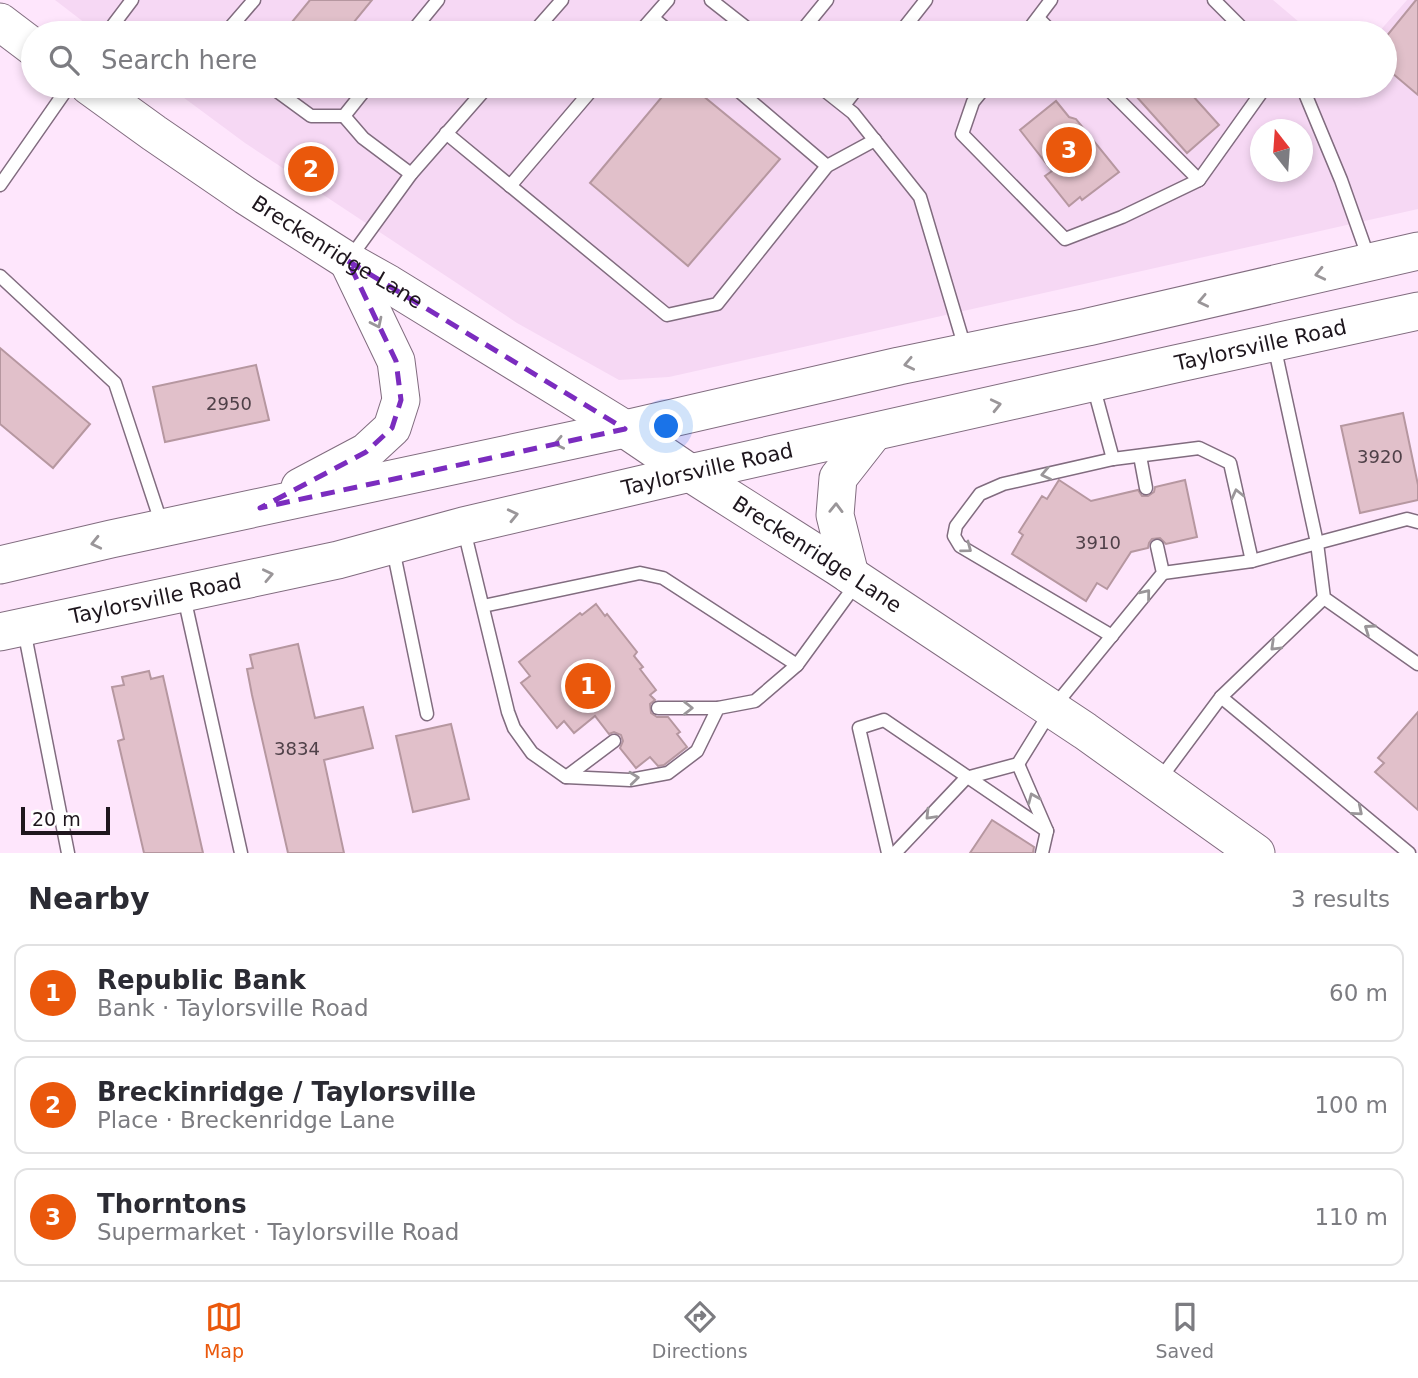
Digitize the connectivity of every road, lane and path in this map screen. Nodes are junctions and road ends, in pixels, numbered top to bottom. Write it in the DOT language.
graph roads {
  1 [pos="132,0"];
  2 [pos="254,0"];
  3 [pos="438,0"];
  4 [pos="562,0"];
  5 [pos="668,0"];
  6 [pos="711,0"];
  7 [pos="827,0"];
  8 [pos="926,0"];
  9 [pos="1051,0"];
  10 [pos="1214,0"];
  11 [pos="653,18"];
  12 [pos="1038,18"];
  13 [pos="116,21"];
  14 [pos="237,21"];
  15 [pos="421,21"];
  16 [pos="544,21"];
  17 [pos="650,21"];
  18 [pos="657,21"];
  19 [pos="738,21"];
  20 [pos="810,21"];
  21 [pos="909,21"];
  22 [pos="1036,21"];
  23 [pos="1041,21"];
  24 [pos="1235,21"];
  25 [pos="0,22"];
  26 [pos="21,38"];
  27 [pos="61,98"];
  28 [pos="106,98"];
  29 [pos="287,98"];
  30 [pos="358,98"];
  31 [pos="477,98"];
  32 [pos="585,98"];
  33 [pos="747,98"];
  34 [pos="834,98"];
  35 [pos="850,98"];
  36 [pos="976,98"];
  37 [pos="1117,98"];
  38 [pos="1257,98"];
  39 [pos="1307,98"];
  40 [pos="844,106"];
  41 [pos="344,116"];
  42 [pos="446,133"];
  43 [pos="875,140"];
  44 [pos="827,166"];
  45 [pos="411,174"];
  46 [pos="1199,180"];
  47 [pos="0,185"];
  48 [pos="510,186"];
  49 [pos="1418,251"];
  50 [pos="348,261"];
  51 [pos="1370,262"];
  52 [pos="0,276"];
  53 [pos="1418,311"];
  54 [pos="1273,342"];
  55 [pos="966,352"];
  56 [pos="1093,383"];
  57 [pos="625,429"];
  58 [pos="874,432"];
  59 [pos="1140,456"];
  60 [pos="1113,459"];
  61 [pos="690,473"];
  62 [pos="1146,488"];
  63 [pos="260,508"];
  64 [pos="1418,522"];
  65 [pos="463,527"];
  66 [pos="163,529"];
  67 [pos="1317,543"];
  68 [pos="392,546"];
  69 [pos="1157,546"];
  70 [pos="1252,561"];
  71 [pos="0,565"];
  72 [pos="1163,573"];
  73 [pos="854,578"];
  74 [pos="183,593"];
  75 [pos="1324,598"];
  76 [pos="482,606"];
  77 [pos="12,629"];
  78 [pos="1112,636"];
  79 [pos="1418,664"];
  80 [pos="797,665"];
  81 [pos="1222,697"];
  82 [pos="658,708"];
  83 [pos="718,708"];
  84 [pos="1052,709"];
  85 [pos="427,714"];
  86 [pos="614,741"];
  87 [pos="1018,764"];
  88 [pos="566,778"];
  89 [pos="967,778"];
  90 [pos="1158,782"];
  91 [pos="1047,831"];
  92 [pos="1246,850"];
  93 [pos="68,853"];
  94 [pos="241,853"];
  95 [pos="888,853"];
  96 [pos="894,853"];
  97 [pos="1042,853"];
  98 [pos="1409,853"];
  1 -- 13 [label="lane"];
  2 -- 14 [label="lane"];
  3 -- 15 [label="lane"];
  4 -- 16 [label="lane"];
  5 -- 11 [label="lane"];
  6 -- 19 [label="lane"];
  7 -- 20 [label="lane"];
  8 -- 21 [label="lane"];
  9 -- 12 [label="lane"];
  10 -- 24 [label="lane"];
  11 -- 17 [label="lane"];
  11 -- 18 [label="lane"];
  12 -- 22 [label="lane"];
  12 -- 23 [label="lane"];
  25 -- 26 [label="main road"];
  27 -- 47 [label="lane"];
  28 -- 50 [label="main road, Breckenridge Lane"];
  29 -- 41 [label="lane"];
  30 -- 41 [label="lane"];
  31 -- 42 [label="lane"];
  32 -- 48 [label="lane"];
  33 -- 44 [label="lane"];
  34 -- 40 [label="lane"];
  35 -- 40 [label="lane"];
  36 -- 46 [label="lane"];
  37 -- 46 [label="lane"];
  38 -- 46 [label="lane"];
  39 -- 51 [label="lane"];
  40 -- 43 [label="lane"];
  41 -- 45 [label="lane"];
  42 -- 45 [label="lane"];
  42 -- 48 [label="lane"];
  43 -- 44 [label="lane"];
  43 -- 55 [label="lane"];
  44 -- 48 [label="lane"];
  45 -- 50 [label="lane"];
  49 -- 51 [label="main road"];
  50 -- 57 [label="main road, Breckenridge Lane"];
  50 -- 63 [label="main road, one-way"];
  51 -- 55 [label="main road, one-way"];
  52 -- 66 [label="lane"];
  53 -- 54 [label="main road, Taylorsville Road"];
  54 -- 56 [label="main road, Taylorsville Road"];
  54 -- 67 [label="lane"];
  55 -- 57 [label="main road, one-way"];
  58 -- 56 [label="main road, Taylorsville Road, one-way"];
  56 -- 60 [label="lane"];
  57 -- 61 [label="main road, Breckenridge Lane"];
  57 -- 63 [label="main road, one-way"];
  58 -- 61 [label="main road, Taylorsville Road"];
  73 -- 58 [label="main road, one-way"];
  59 -- 60 [label="lane"];
  59 -- 62 [label="lane"];
  70 -- 59 [label="lane, one-way"];
  60 -- 78 [label="lane, one-way"];
  65 -- 61 [label="main road, Taylorsville Road, one-way"];
  61 -- 73 [label="main road, Breckenridge Lane"];
  63 -- 66 [label="main road"];
  64 -- 67 [label="lane"];
  65 -- 68 [label="main road, Taylorsville Road"];
  65 -- 76 [label="lane"];
  66 -- 71 [label="main road, one-way"];
  67 -- 70 [label="lane"];
  67 -- 75 [label="lane"];
  74 -- 68 [label="main road, Taylorsville Road, one-way"];
  68 -- 85 [label="lane"];
  69 -- 72 [label="lane"];
  70 -- 72 [label="lane"];
  78 -- 72 [label="lane, one-way"];
  73 -- 80 [label="lane"];
  73 -- 84 [label="main road, Breckenridge Lane"];
  74 -- 77 [label="main road, Taylorsville Road"];
  74 -- 94 [label="lane"];
  79 -- 75 [label="lane, one-way"];
  75 -- 81 [label="lane, one-way"];
  76 -- 80 [label="lane"];
  76 -- 88 [label="lane"];
  77 -- 93 [label="lane"];
  78 -- 84 [label="lane"];
  80 -- 83 [label="lane"];
  81 -- 90 [label="lane"];
  81 -- 98 [label="lane, one-way"];
  82 -- 83 [label="lane, one-way"];
  88 -- 83 [label="lane, one-way"];
  84 -- 87 [label="lane"];
  84 -- 90 [label="main road, Breckenridge Lane"];
  86 -- 88 [label="lane"];
  87 -- 89 [label="lane"];
  91 -- 87 [label="lane, one-way"];
  89 -- 91 [label="lane"];
  89 -- 95 [label="lane"];
  89 -- 96 [label="lane, one-way"];
  90 -- 92 [label="main road, Breckenridge Lane"];
  91 -- 97 [label="lane"];
}
